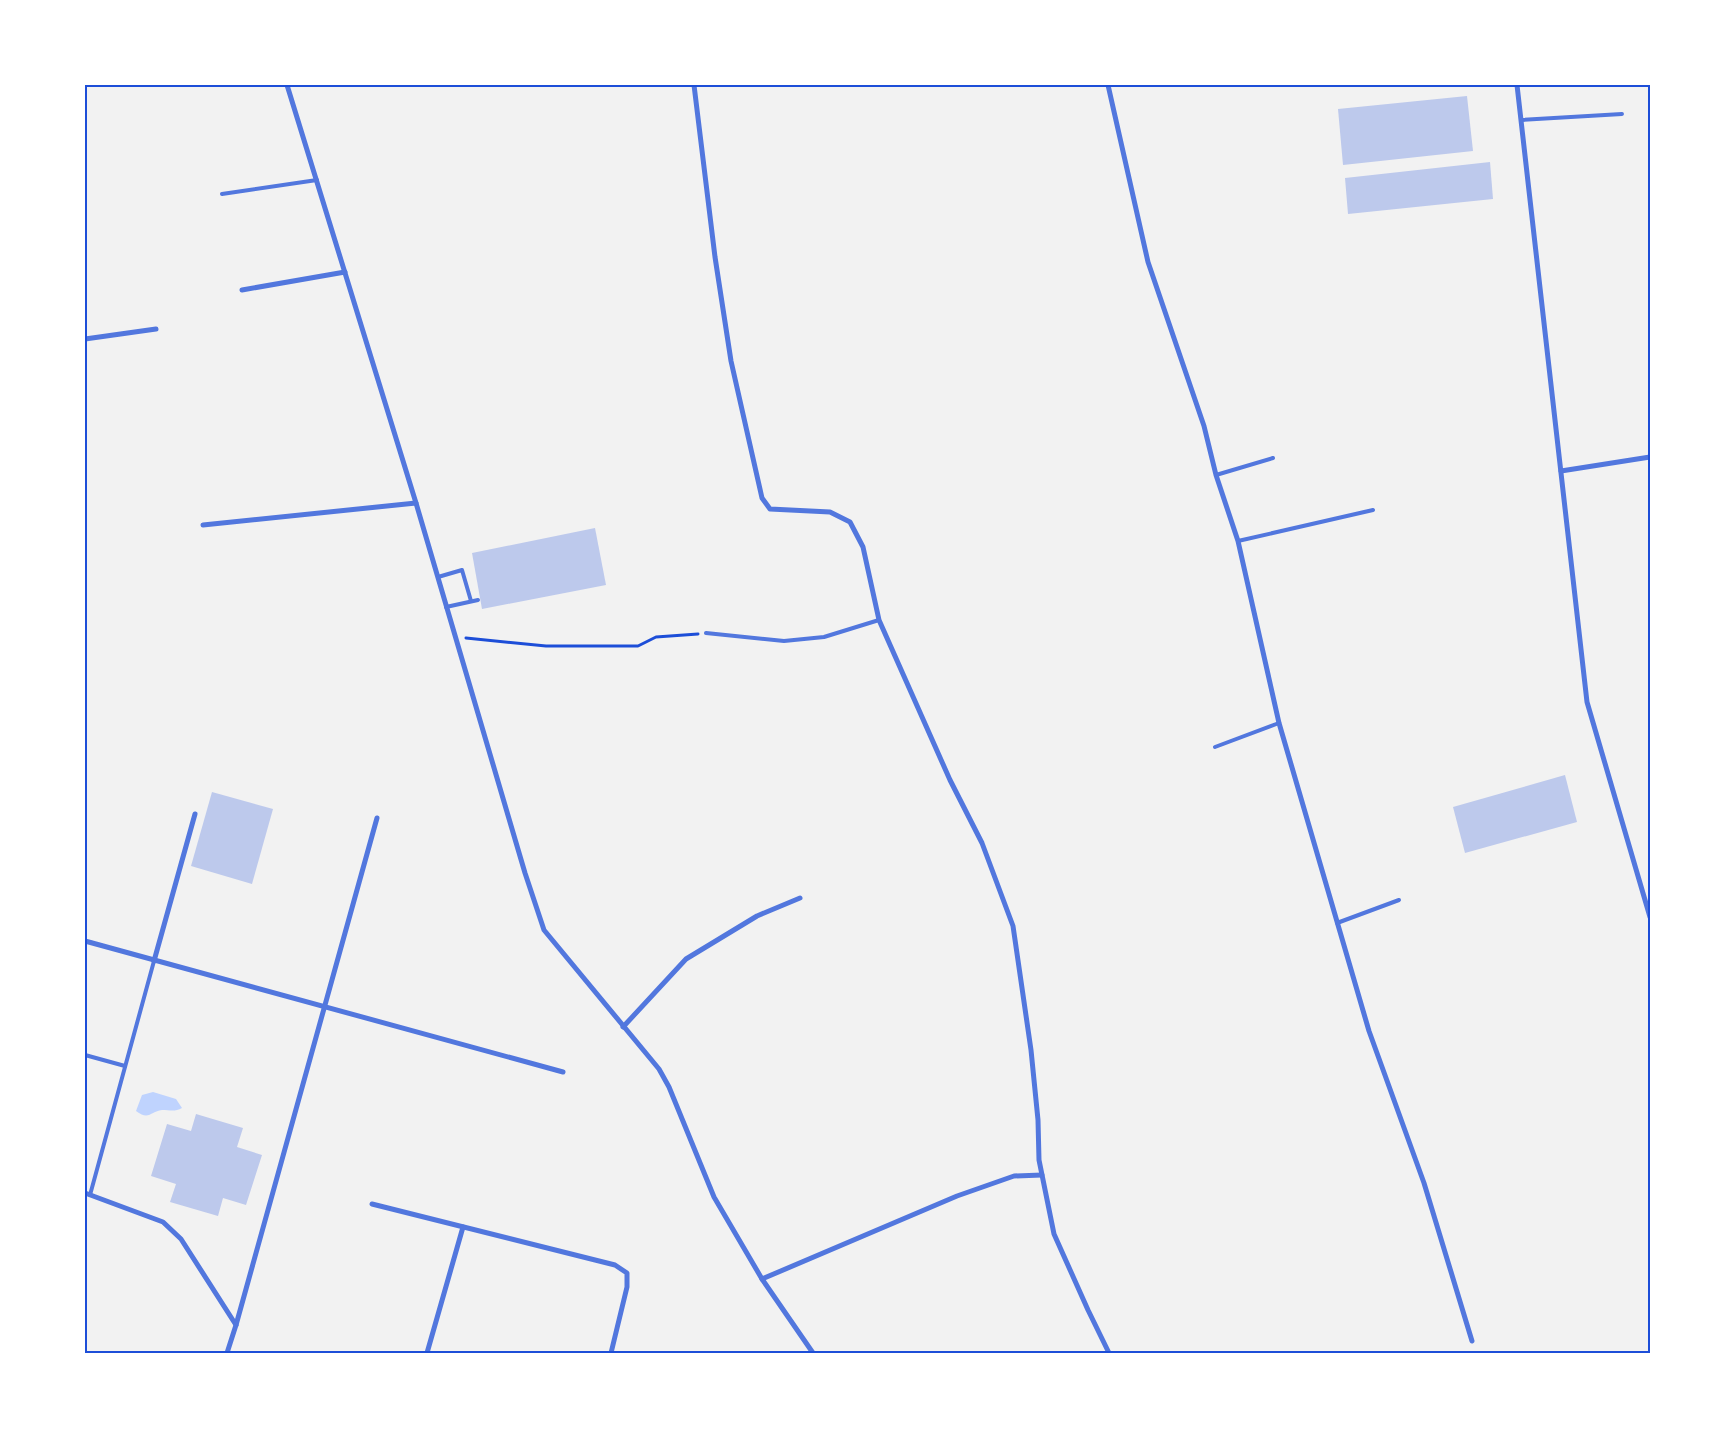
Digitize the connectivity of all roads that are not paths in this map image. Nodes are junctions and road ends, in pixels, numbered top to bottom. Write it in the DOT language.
graph roads {
  1 [pos="287,85"];
  2 [pos="694,85"];
  3 [pos="1108,85"];
  4 [pos="1517,85"];
  5 [pos="1622,114"];
  6 [pos="1521,120"];
  7 [pos="317,180"];
  8 [pos="222,194"];
  9 [pos="345,272"];
  10 [pos="242,290"];
  11 [pos="156,330"];
  12 [pos="85,339"];
  13 [pos="1650,457"];
  14 [pos="1272,458"];
  15 [pos="1561,471"];
  16 [pos="1216,475"];
  17 [pos="416,503"];
  18 [pos="1373,510"];
  19 [pos="203,525"];
  20 [pos="1238,540"];
  21 [pos="438,577"];
  22 [pos="478,600"];
  23 [pos="471,602"];
  24 [pos="446,607"];
  25 [pos="879,620"];
  26 [pos="706,633"];
  27 [pos="1278,723"];
  28 [pos="1215,747"];
  29 [pos="195,814"];
  30 [pos="377,818"];
  31 [pos="800,898"];
  32 [pos="1399,900"];
  33 [pos="1650,917"];
  34 [pos="1337,922"];
  35 [pos="85,942"];
  36 [pos="154,961"];
  37 [pos="325,1007"];
  38 [pos="623,1027"];
  39 [pos="85,1055"];
  40 [pos="125,1066"];
  41 [pos="564,1072"];
  42 [pos="1042,1175"];
  43 [pos="88,1194"];
  44 [pos="372,1204"];
  45 [pos="463,1227"];
  46 [pos="762,1279"];
  47 [pos="236,1325"];
  48 [pos="1472,1340"];
  49 [pos="227,1353"];
  50 [pos="427,1353"];
  51 [pos="610,1353"];
  52 [pos="813,1353"];
  53 [pos="1109,1353"];
  1 -- 7 [label="street"];
  2 -- 25 [label="street"];
  3 -- 16 [label="street"];
  4 -- 6 [label="street"];
  5 -- 6 [label="lane"];
  6 -- 15 [label="street"];
  7 -- 8 [label="lane"];
  7 -- 9 [label="street"];
  9 -- 10 [label="street"];
  9 -- 17 [label="street"];
  11 -- 12 [label="street"];
  13 -- 15 [label="street"];
  14 -- 16 [label="lane"];
  15 -- 33 [label="street"];
  16 -- 20 [label="street"];
  17 -- 19 [label="street"];
  17 -- 21 [label="street"];
  18 -- 20 [label="lane"];
  20 -- 27 [label="street"];
  21 -- 23 [label="lane"];
  21 -- 24 [label="street"];
  22 -- 23 [label="lane"];
  23 -- 24 [label="lane"];
  24 -- 38 [label="street"];
  25 -- 26 [label="lane"];
  25 -- 42 [label="street"];
  27 -- 28 [label="lane"];
  27 -- 34 [label="street"];
  29 -- 36 [label="street"];
  30 -- 37 [label="street"];
  31 -- 38 [label="street"];
  32 -- 34 [label="lane"];
  34 -- 48 [label="street"];
  35 -- 36 [label="street"];
  36 -- 37 [label="street"];
  36 -- 40 [label="lane"];
  37 -- 41 [label="street"];
  37 -- 47 [label="street"];
  38 -- 46 [label="street"];
  39 -- 40 [label="lane"];
  40 -- 43 [label="lane"];
  42 -- 46 [label="street"];
  42 -- 53 [label="street"];
  43 -- 47 [label="street"];
  44 -- 45 [label="street"];
  45 -- 50 [label="street"];
  45 -- 51 [label="street"];
  46 -- 52 [label="street"];
  47 -- 49 [label="street"];
}
